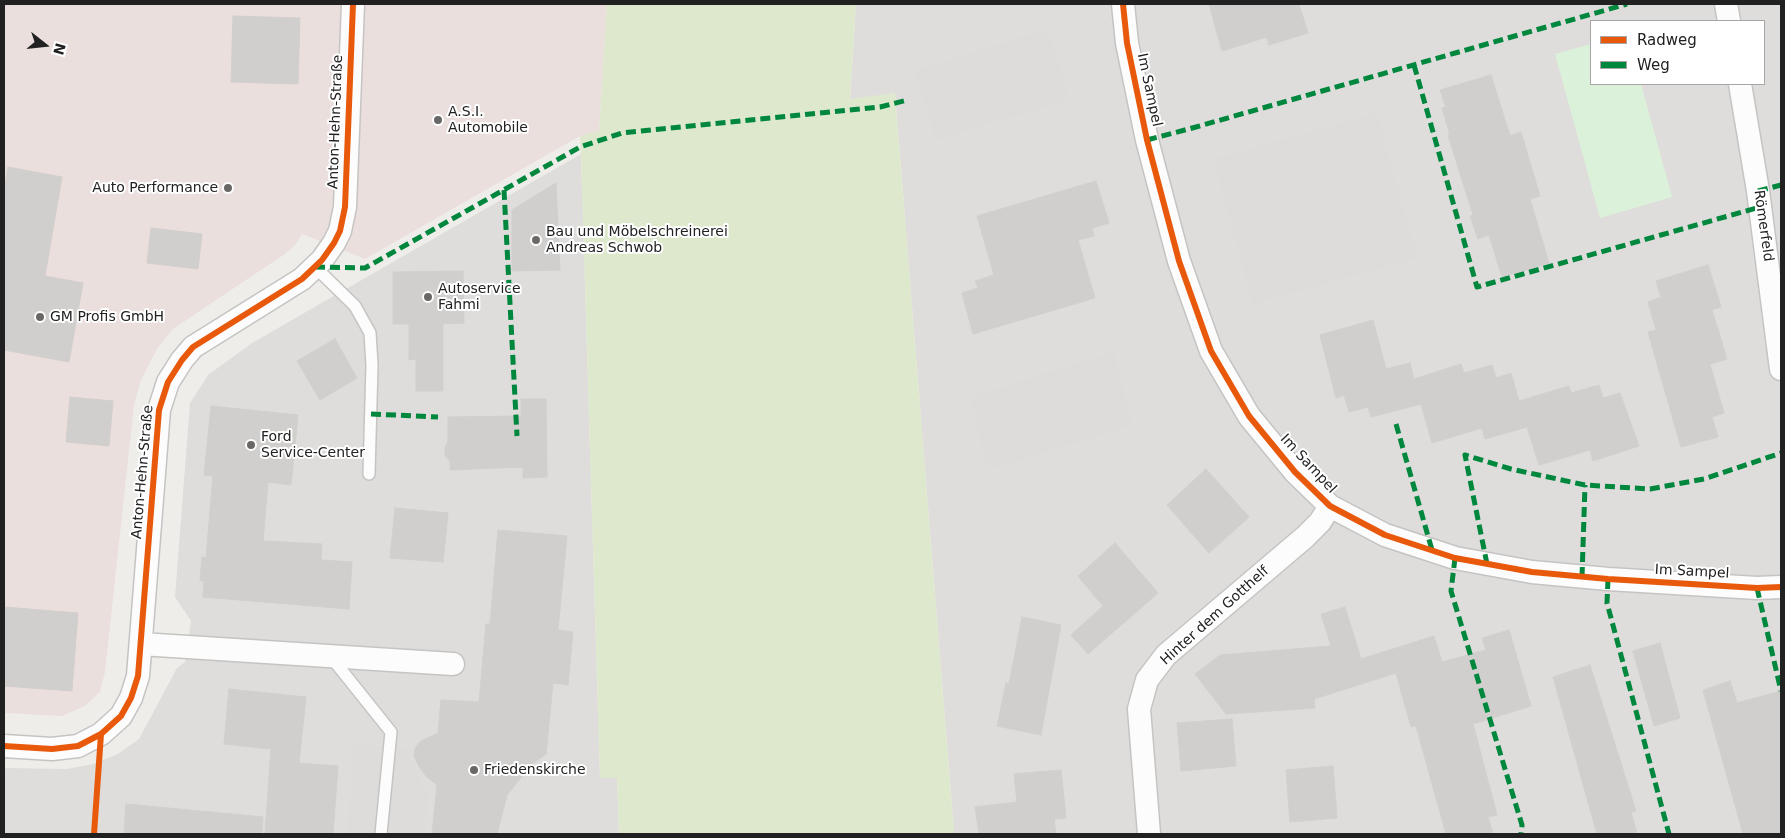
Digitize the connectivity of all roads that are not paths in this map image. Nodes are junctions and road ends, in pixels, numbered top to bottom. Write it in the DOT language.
graph roads {
  1 [pos="353,4"];
  2 [pos="1123,4"];
  3 [pos="1726,4"];
  4 [pos="1729,20"];
  5 [pos="1740,85"];
  6 [pos="315,267"];
  7 [pos="1781,369"];
  8 [pos="369,474"];
  9 [pos="1330,506"];
  10 [pos="1781,587"];
  11 [pos="141,644"];
  12 [pos="330,656"];
  13 [pos="453,664"];
  14 [pos="4,746"];
  15 [pos="381,834"];
  16 [pos="1150,834"];
  1 -- 6 [label="street, Anton-Hehn-Straße"];
  2 -- 9 [label="street, Im Sampel"];
  3 -- 4 [label="street"];
  5 -- 7 [label="street, Römerfeld"];
  6 -- 8 [label="lane"];
  6 -- 11 [label="street, Anton-Hehn-Straße"];
  9 -- 10 [label="street, Im Sampel"];
  9 -- 16 [label="street, Hinter dem Gotthelf"];
  11 -- 12 [label="street"];
  11 -- 14 [label="street, Anton-Hehn-Straße"];
  12 -- 13 [label="street"];
  12 -- 15 [label="lane"];
}
